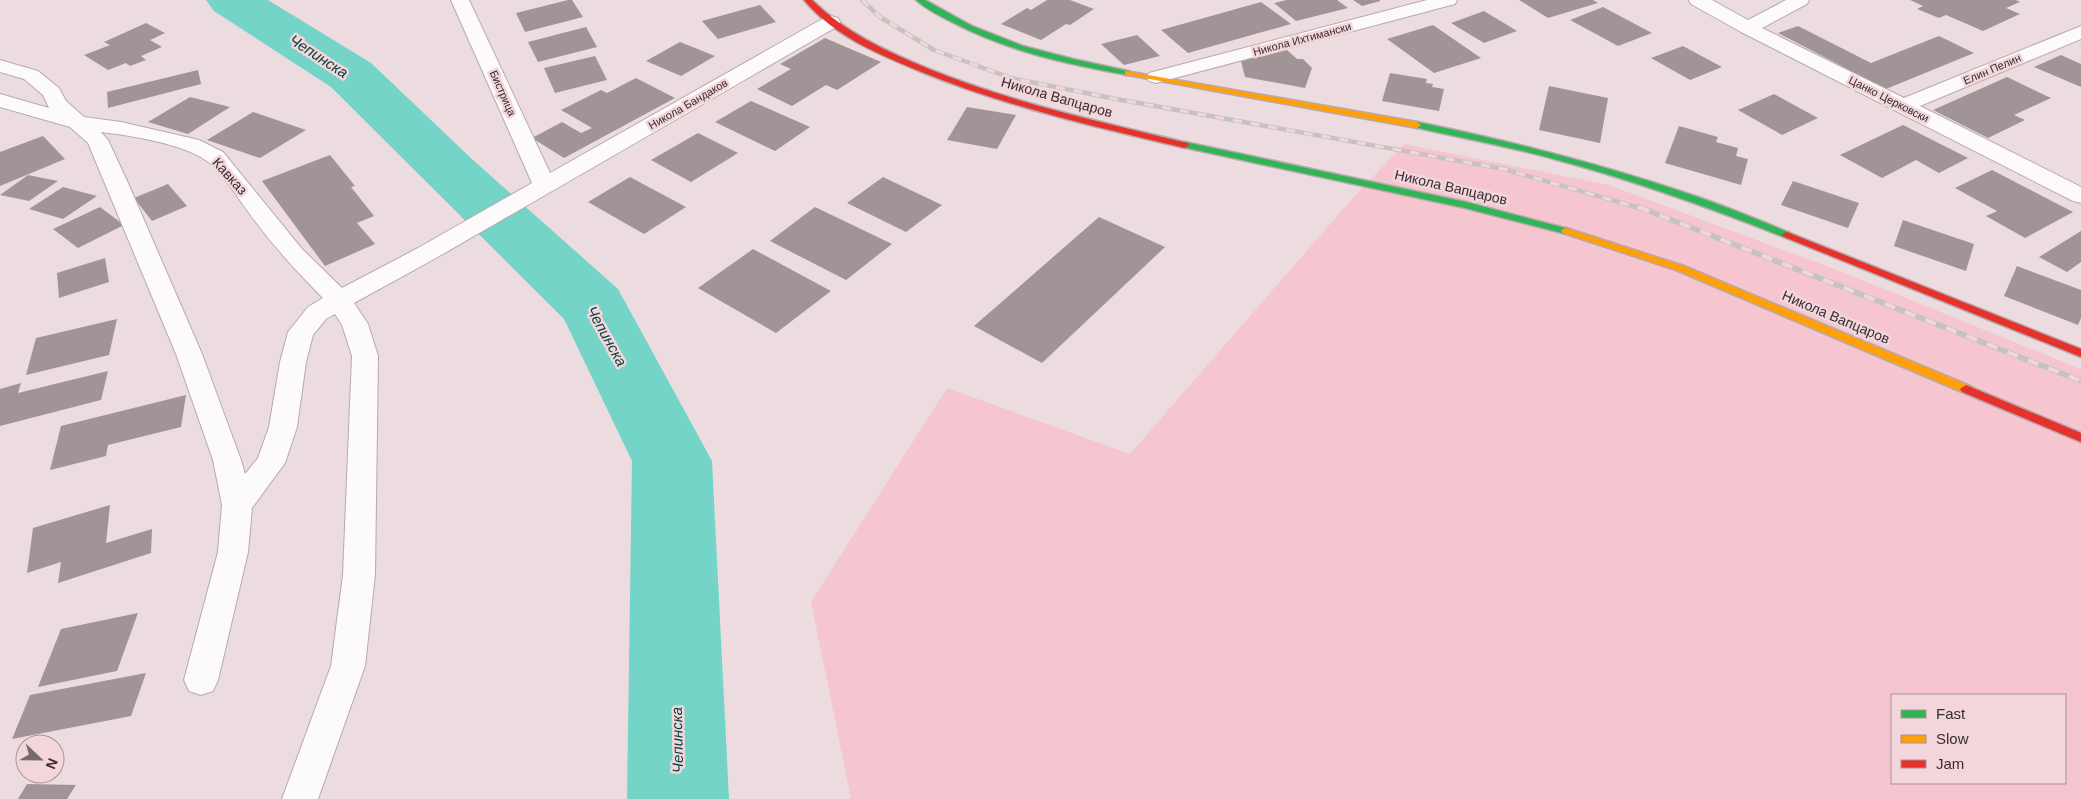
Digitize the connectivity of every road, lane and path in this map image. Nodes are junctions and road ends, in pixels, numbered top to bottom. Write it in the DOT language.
graph roads {
  1 [pos="460,0"];
  2 [pos="808,0"];
  3 [pos="920,0"];
  4 [pos="1448,0"];
  5 [pos="1698,0"];
  6 [pos="1800,0"];
  7 [pos="831,22"];
  8 [pos="1748,28"];
  9 [pos="2081,32"];
  10 [pos="0,66"];
  11 [pos="1156,77"];
  12 [pos="0,100"];
  13 [pos="1903,106"];
  14 [pos="79,123"];
  15 [pos="541,188"];
  16 [pos="2081,196"];
  17 [pos="339,300"];
  18 [pos="2081,353"];
  19 [pos="2081,438"];
  20 [pos="237,505"];
  21 [pos="201,680"];
  22 [pos="300,799"];
  1 -- 15 [label="street, Бистрица"];
  2 -- 7 [label="street, Никола Вапцаров"];
  3 -- 11 [label="street"];
  4 -- 11 [label="street, Никола Ихтимански"];
  5 -- 8 [label="street, Цанко Церковски"];
  6 -- 8 [label="street"];
  7 -- 15 [label="street, Никола Бандаков"];
  7 -- 19 [label="street, Никола Вапцаров"];
  8 -- 13 [label="street, Цанко Церковски"];
  9 -- 13 [label="street, Елин Пелин"];
  10 -- 14 [label="street"];
  11 -- 18 [label="street"];
  12 -- 14 [label="street, Кавказ"];
  13 -- 16 [label="street, Цанко Церковски"];
  14 -- 17 [label="street, Кавказ"];
  14 -- 20 [label="street"];
  15 -- 17 [label="street, Никола Бандаков"];
  17 -- 20 [label="street, Никола Бандаков"];
  17 -- 22 [label="street, Кавказ"];
  20 -- 21 [label="street"];
}
